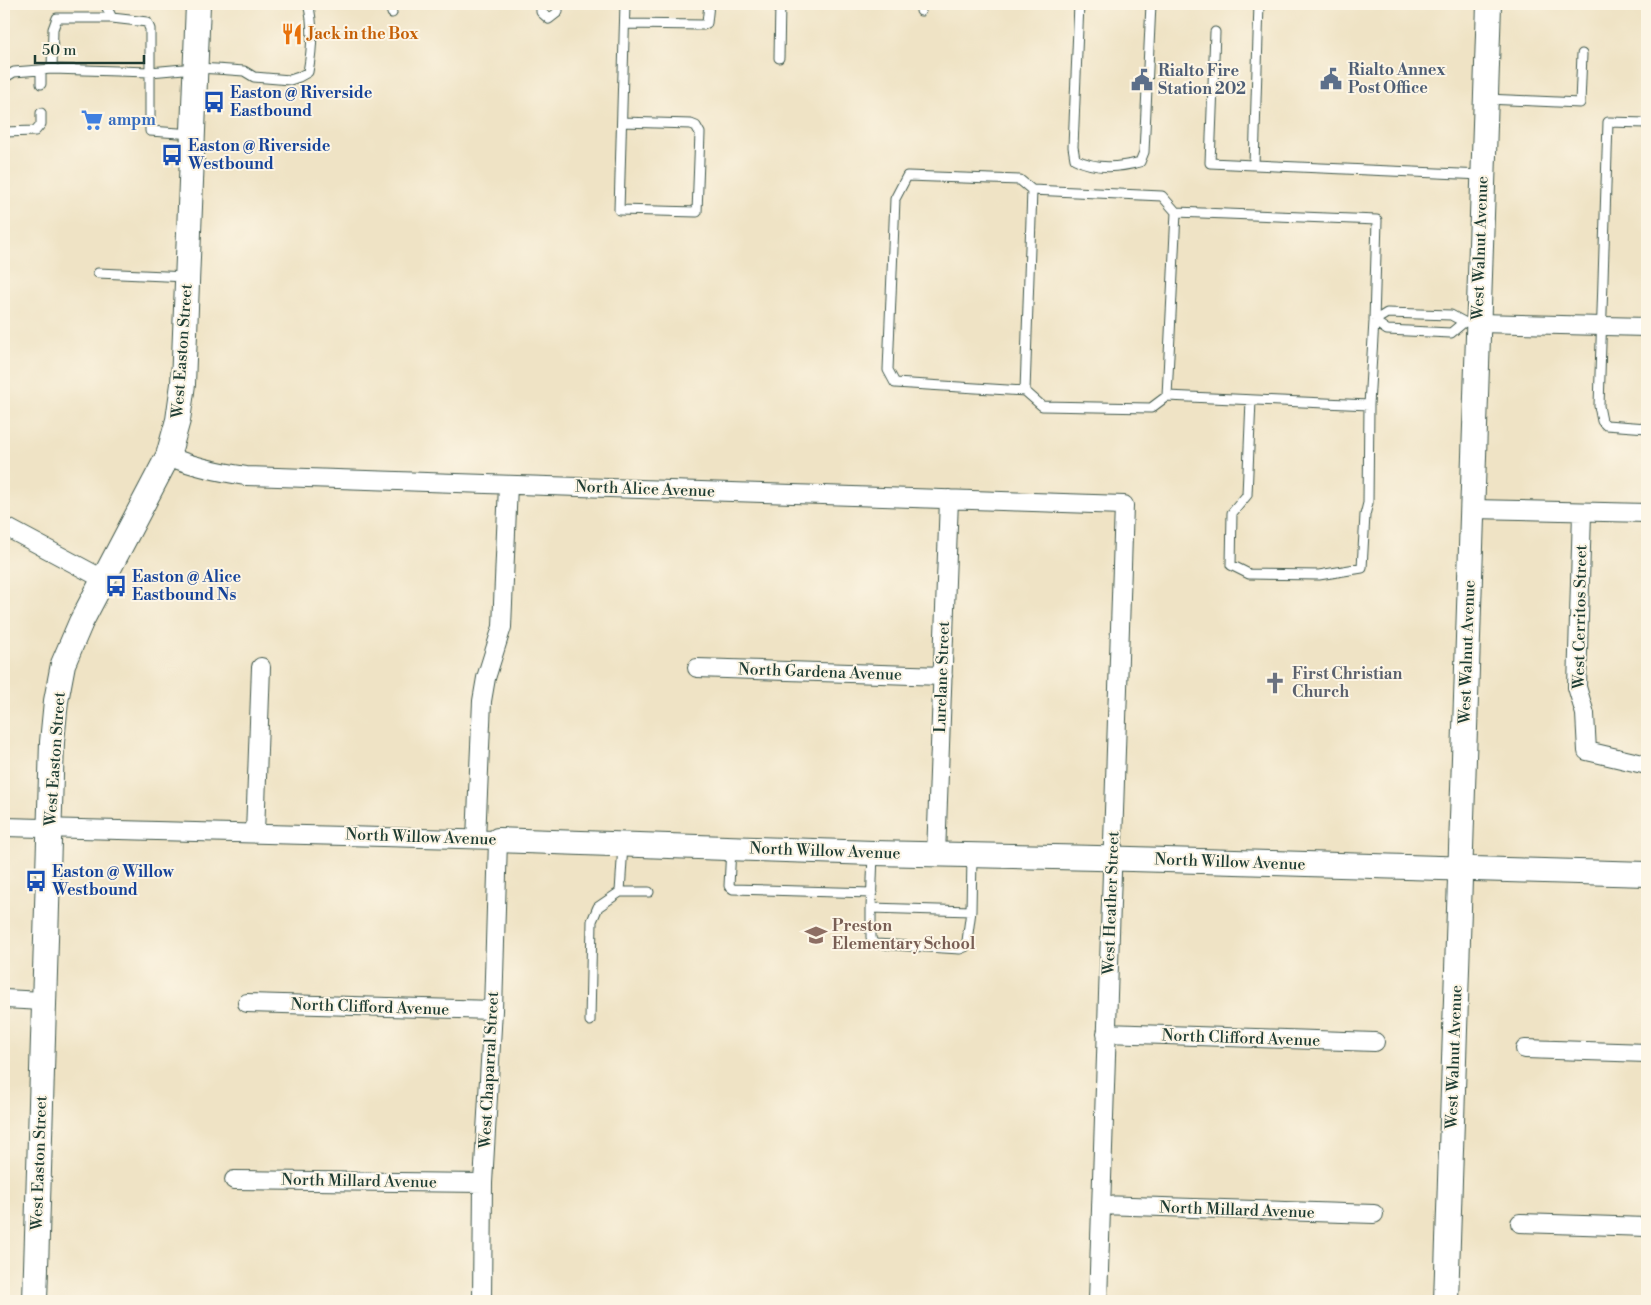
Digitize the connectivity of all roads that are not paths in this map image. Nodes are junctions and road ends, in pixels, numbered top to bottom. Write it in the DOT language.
graph roads {
  1 [pos="105,4"];
  2 [pos="198,4"];
  3 [pos="308,4"];
  4 [pos="390,4"];
  5 [pos="540,4"];
  6 [pos="558,4"];
  7 [pos="626,4"];
  8 [pos="709,4"];
  9 [pos="780,4"];
  10 [pos="1079,4"];
  11 [pos="1150,4"];
  12 [pos="1259,4"];
  13 [pos="1489,4"];
  14 [pos="392,13"];
  15 [pos="112,18"];
  16 [pos="625,24"];
  17 [pos="1215,32"];
  18 [pos="1582,54"];
  19 [pos="779,58"];
  20 [pos="196,68"];
  21 [pos="52,69"];
  22 [pos="41,70"];
  23 [pos="150,72"];
  24 [pos="4,78"];
  25 [pos="41,84"];
  26 [pos="1485,99"];
  27 [pos="41,113"];
  28 [pos="622,122"];
  29 [pos="1647,123"];
  30 [pos="4,132"];
  31 [pos="193,134"];
  32 [pos="1254,165"];
  33 [pos="1483,175"];
  34 [pos="1032,190"];
  35 [pos="1176,212"];
  36 [pos="98,273"];
  37 [pos="187,277"];
  38 [pos="1374,321"];
  39 [pos="1471,323"];
  40 [pos="1602,326"];
  41 [pos="1647,327"];
  42 [pos="1025,391"];
  43 [pos="1167,396"];
  44 [pos="1251,400"];
  45 [pos="1369,405"];
  46 [pos="1647,428"];
  47 [pos="168,456"];
  48 [pos="508,484"];
  49 [pos="949,499"];
  50 [pos="1124,506"];
  51 [pos="1472,509"];
  52 [pos="1582,512"];
  53 [pos="1647,514"];
  54 [pos="4,526"];
  55 [pos="103,578"];
  56 [pos="261,667"];
  57 [pos="697,668"];
  58 [pos="942,676"];
  59 [pos="1647,765"];
  60 [pos="4,827"];
  61 [pos="50,829"];
  62 [pos="254,833"];
  63 [pos="487,839"];
  64 [pos="623,845"];
  65 [pos="731,848"];
  66 [pos="873,853"];
  67 [pos="936,855"];
  68 [pos="972,856"];
  69 [pos="1114,858"];
  70 [pos="1460,868"];
  71 [pos="1647,874"];
  72 [pos="620,892"];
  73 [pos="649,892"];
  74 [pos="872,893"];
  75 [pos="871,908"];
  76 [pos="971,911"];
  77 [pos="4,999"];
  78 [pos="43,1001"];
  79 [pos="247,1004"];
  80 [pos="493,1010"];
  81 [pos="590,1021"];
  82 [pos="1106,1033"];
  83 [pos="1375,1042"];
  84 [pos="1525,1049"];
  85 [pos="1647,1053"];
  86 [pos="234,1180"];
  87 [pos="483,1183"];
  88 [pos="1101,1206"];
  89 [pos="1374,1214"];
  90 [pos="1520,1223"];
  91 [pos="1647,1227"];
  92 [pos="35,1301"];
  93 [pos="482,1301"];
  94 [pos="1098,1301"];
  95 [pos="1446,1301"];
  1 -- 15 [label="lane"];
  2 -- 20 [label="street, West Easton Street"];
  3 -- 20 [label="lane"];
  4 -- 14 [label="lane"];
  5 -- 6 [label="lane"];
  7 -- 16 [label="lane"];
  8 -- 16 [label="lane"];
  9 -- 19 [label="lane"];
  10 -- 11 [label="lane"];
  12 -- 32 [label="lane"];
  13 -- 26 [label="street, West Walnut Avenue"];
  15 -- 21 [label="lane"];
  15 -- 23 [label="lane"];
  16 -- 28 [label="lane"];
  17 -- 32 [label="lane"];
  18 -- 26 [label="lane"];
  20 -- 23 [label="lane"];
  20 -- 31 [label="street, West Easton Street"];
  21 -- 22 [label="lane"];
  21 -- 23 [label="lane"];
  22 -- 24 [label="lane"];
  22 -- 25 [label="lane"];
  23 -- 31 [label="lane"];
  26 -- 33 [label="street, West Walnut Avenue"];
  27 -- 30 [label="lane"];
  28 -- 28 [label="lane"];
  29 -- 40 [label="lane"];
  31 -- 37 [label="street, West Easton Street"];
  32 -- 33 [label="lane"];
  33 -- 39 [label="street, West Walnut Avenue"];
  34 -- 35 [label="lane"];
  34 -- 42 [label="lane"];
  34 -- 42 [label="lane"];
  35 -- 38 [label="lane"];
  35 -- 43 [label="lane"];
  36 -- 37 [label="lane"];
  37 -- 47 [label="street, West Easton Street"];
  38 -- 39 [label="lane"];
  38 -- 39 [label="lane"];
  38 -- 45 [label="lane"];
  39 -- 40 [label="street"];
  39 -- 51 [label="street, West Walnut Avenue"];
  40 -- 41 [label="street"];
  40 -- 46 [label="lane"];
  42 -- 43 [label="lane"];
  43 -- 44 [label="lane"];
  44 -- 45 [label="lane"];
  44 -- 45 [label="lane"];
  47 -- 48 [label="street, North Alice Avenue"];
  47 -- 55 [label="street, West Easton Street"];
  48 -- 49 [label="street, North Alice Avenue"];
  48 -- 63 [label="street, West Chaparral Street"];
  49 -- 50 [label="street, North Alice Avenue"];
  49 -- 58 [label="street, Lurelane Street"];
  50 -- 69 [label="street, West Heather Street"];
  51 -- 52 [label="street"];
  51 -- 70 [label="street, West Walnut Avenue"];
  52 -- 53 [label="street"];
  52 -- 59 [label="street, West Cerritos Street"];
  54 -- 55 [label="street"];
  55 -- 61 [label="street, West Easton Street"];
  56 -- 62 [label="street"];
  57 -- 58 [label="street, North Gardena Avenue"];
  58 -- 67 [label="street, Lurelane Street"];
  60 -- 61 [label="street, North Willow Avenue"];
  61 -- 62 [label="street, North Willow Avenue"];
  61 -- 78 [label="street, West Easton Street"];
  62 -- 63 [label="street, North Willow Avenue"];
  63 -- 64 [label="street, North Willow Avenue"];
  63 -- 80 [label="street, West Chaparral Street"];
  64 -- 65 [label="street, North Willow Avenue"];
  64 -- 72 [label="lane"];
  65 -- 66 [label="street, North Willow Avenue"];
  65 -- 74 [label="lane"];
  66 -- 67 [label="street, North Willow Avenue"];
  66 -- 74 [label="lane"];
  67 -- 68 [label="street, North Willow Avenue"];
  68 -- 69 [label="street, North Willow Avenue"];
  68 -- 76 [label="lane"];
  69 -- 70 [label="street, North Willow Avenue"];
  69 -- 82 [label="street, West Heather Street"];
  70 -- 71 [label="street, North Willow Avenue"];
  70 -- 95 [label="street, West Walnut Avenue"];
  72 -- 73 [label="lane"];
  72 -- 81 [label="lane"];
  74 -- 75 [label="lane"];
  75 -- 76 [label="lane"];
  75 -- 76 [label="lane"];
  77 -- 78 [label="street"];
  78 -- 92 [label="street, West Easton Street"];
  79 -- 80 [label="street, North Clifford Avenue"];
  80 -- 87 [label="street, West Chaparral Street"];
  82 -- 83 [label="street, North Clifford Avenue"];
  82 -- 88 [label="street, West Heather Street"];
  84 -- 85 [label="street"];
  86 -- 87 [label="street, North Millard Avenue"];
  87 -- 93 [label="street, West Chaparral Street"];
  88 -- 89 [label="street, North Millard Avenue"];
  88 -- 94 [label="street, West Heather Street"];
  90 -- 91 [label="street"];
}
